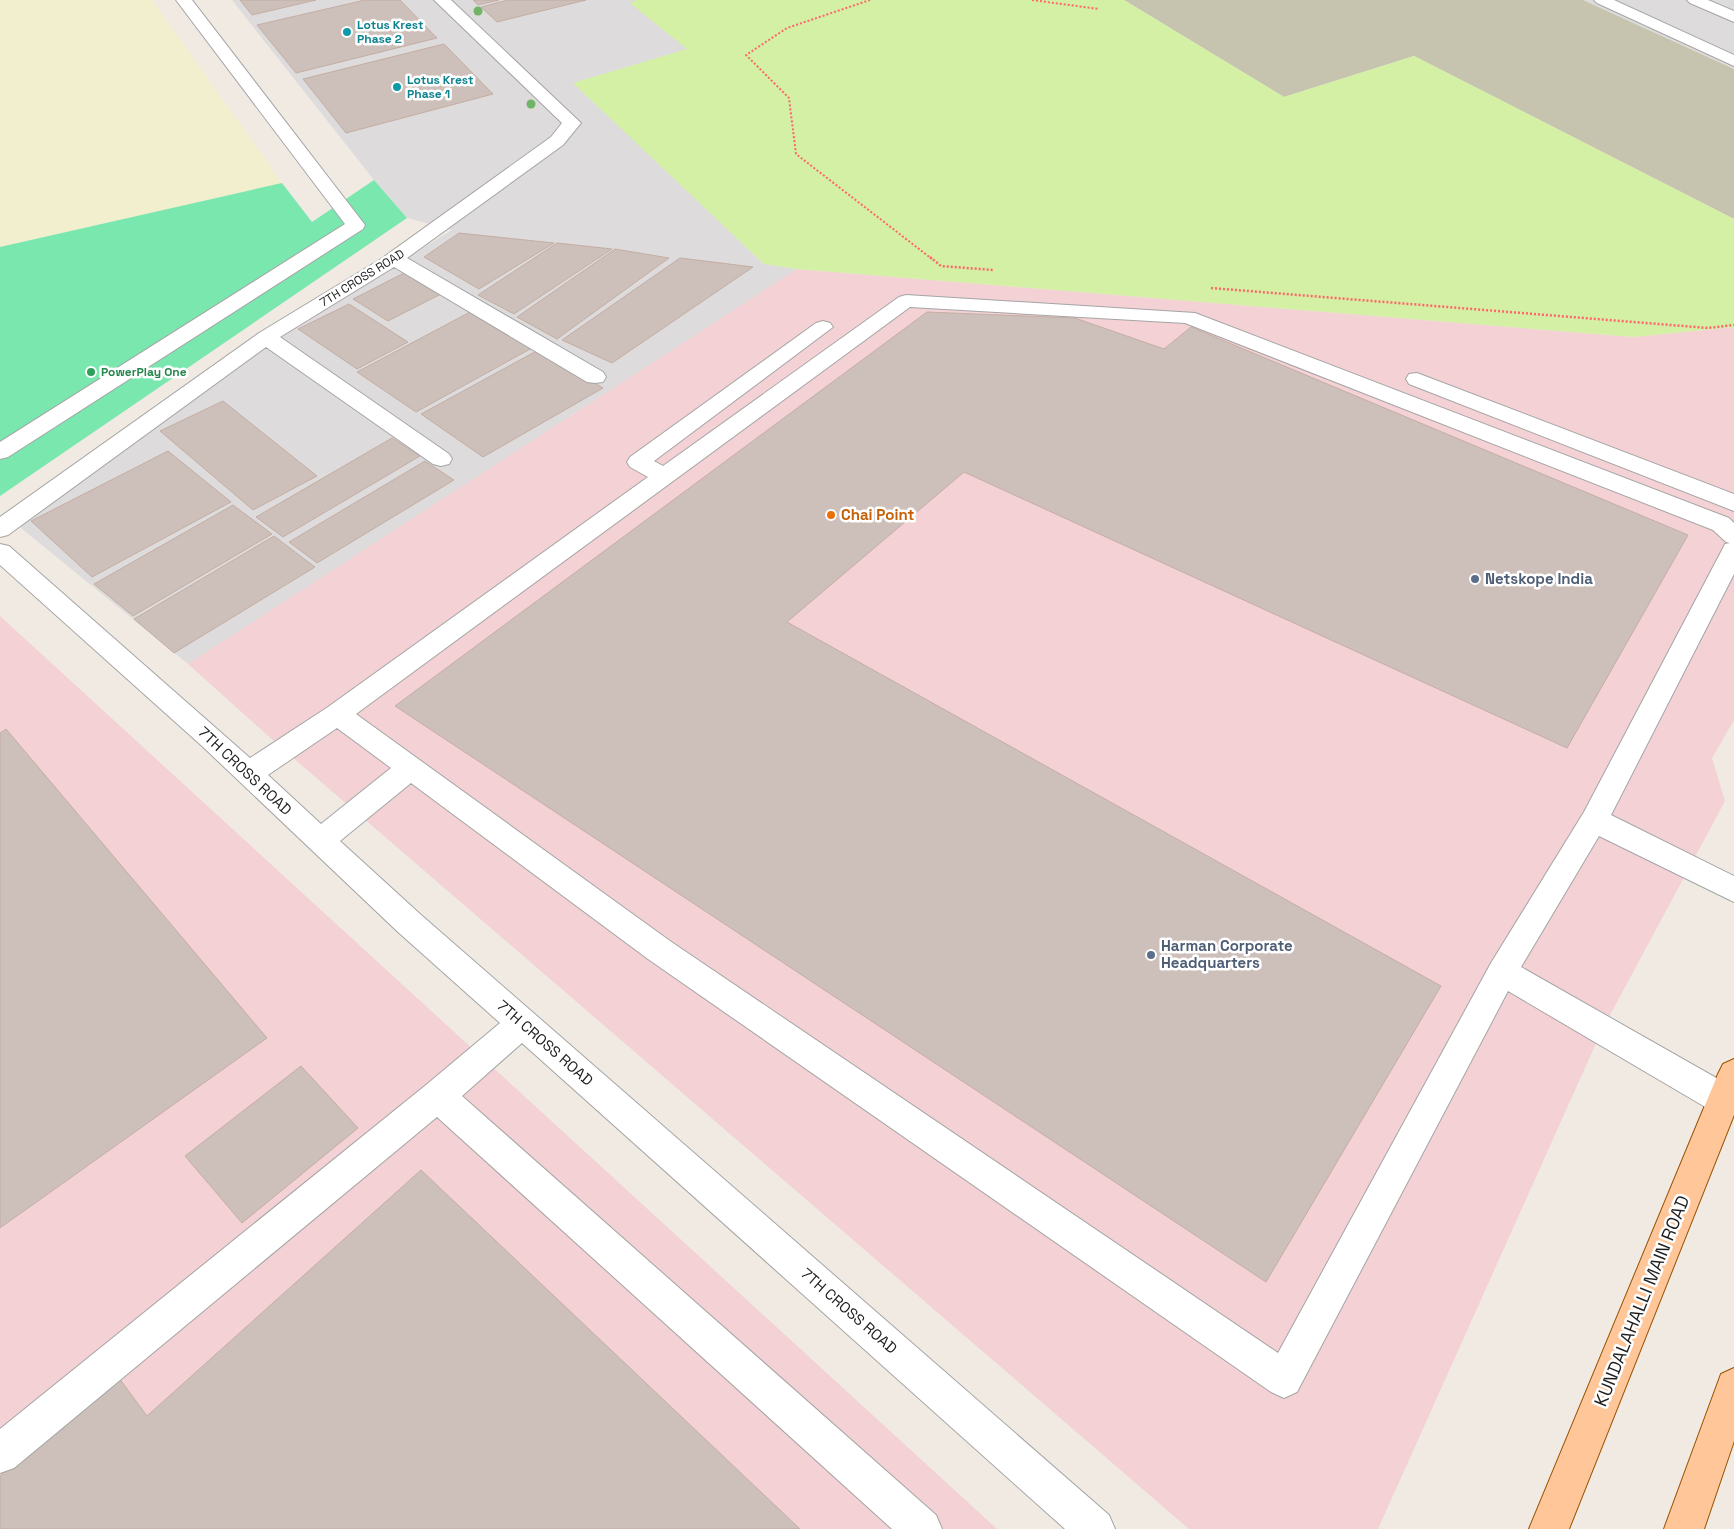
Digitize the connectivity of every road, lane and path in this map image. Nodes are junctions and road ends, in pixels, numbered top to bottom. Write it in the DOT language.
graph roads {
  1 [pos="184,0"];
  2 [pos="442,0"];
  3 [pos="870,0"];
  4 [pos="1032,0"];
  5 [pos="1602,0"];
  6 [pos="1625,0"];
  7 [pos="1695,0"];
  8 [pos="1099,9"];
  9 [pos="1734,17"];
  10 [pos="1734,50"];
  11 [pos="1734,61"];
  12 [pos="394,258"];
  13 [pos="1000,270"];
  14 [pos="1210,288"];
  15 [pos="1734,325"];
  16 [pos="824,327"];
  17 [pos="266,337"];
  18 [pos="595,377"];
  19 [pos="1417,379"];
  20 [pos="0,452"];
  21 [pos="442,459"];
  22 [pos="664,476"];
  23 [pos="1731,517"];
  24 [pos="0,529"];
  25 [pos="1734,550"];
  26 [pos="0,552"];
  27 [pos="337,714"];
  28 [pos="412,768"];
  29 [pos="248,774"];
  30 [pos="1594,820"];
  31 [pos="320,841"];
  32 [pos="1734,890"];
  33 [pos="1502,972"];
  34 [pos="522,1023"];
  35 [pos="1729,1087"];
  36 [pos="438,1096"];
  37 [pos="1734,1388"];
  38 [pos="0,1454"];
  39 [pos="922,1529"];
  40 [pos="1095,1529"];
  41 [pos="1549,1529"];
  42 [pos="1684,1529"];
  1 -- 20 [label="street"];
  2 -- 12 [label="street, 7TH CROSS ROAD"];
  3 -- 13 [label="path"];
  4 -- 8 [label="path"];
  5 -- 11 [label="street"];
  6 -- 10 [label="street"];
  7 -- 9 [label="street"];
  12 -- 17 [label="street, 7TH CROSS ROAD"];
  12 -- 18 [label="street"];
  14 -- 15 [label="path"];
  16 -- 22 [label="street"];
  17 -- 21 [label="street"];
  17 -- 24 [label="street, 7TH CROSS ROAD"];
  19 -- 23 [label="street"];
  22 -- 23 [label="street"];
  22 -- 27 [label="street"];
  25 -- 30 [label="street"];
  26 -- 29 [label="street, 7TH CROSS ROAD"];
  27 -- 28 [label="street"];
  27 -- 29 [label="street"];
  28 -- 31 [label="street"];
  28 -- 33 [label="street"];
  29 -- 31 [label="street, 7TH CROSS ROAD"];
  30 -- 32 [label="street"];
  30 -- 33 [label="street"];
  31 -- 34 [label="street, 7TH CROSS ROAD"];
  33 -- 35 [label="street"];
  34 -- 36 [label="street"];
  34 -- 40 [label="street, 7TH CROSS ROAD"];
  35 -- 41 [label="main road, KUNDALAHALLI MAIN ROAD"];
  36 -- 38 [label="street"];
  36 -- 39 [label="street"];
  37 -- 42 [label="main road"];
}
